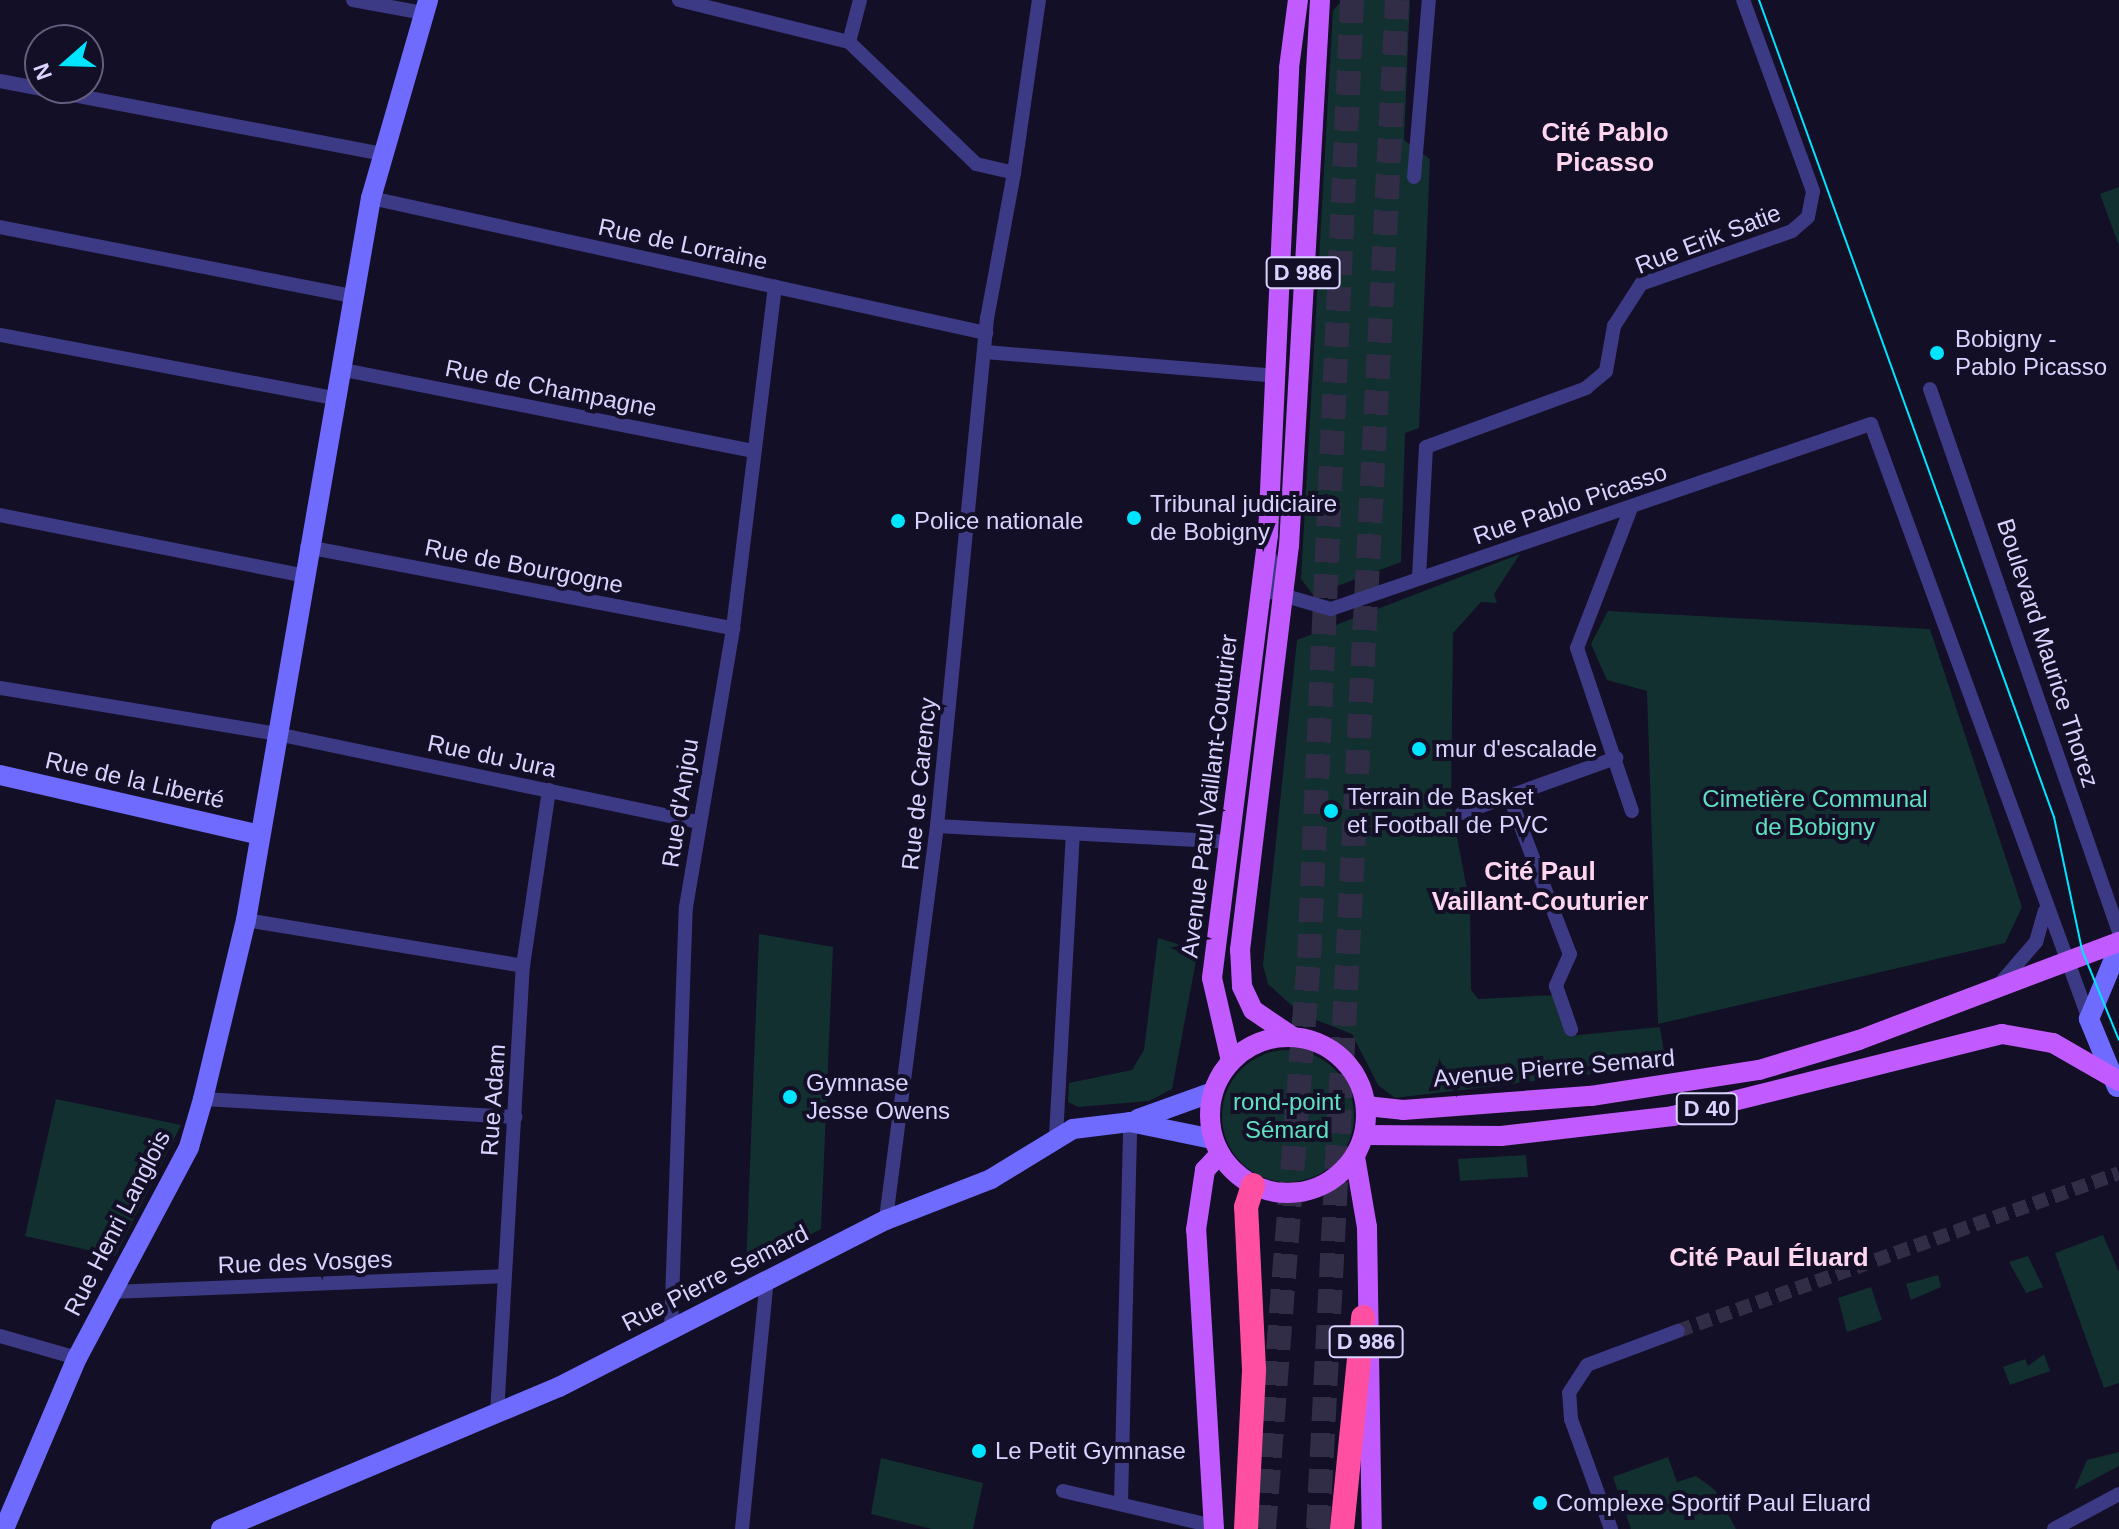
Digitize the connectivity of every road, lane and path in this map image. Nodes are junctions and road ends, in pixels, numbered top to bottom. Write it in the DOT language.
graph roads {
  1 [pos="353,0"];
  2 [pos="679,0"];
  3 [pos="860,0"];
  4 [pos="1038,0"];
  5 [pos="1298,0"];
  6 [pos="1320,0"];
  7 [pos="1429,0"];
  8 [pos="1743,0"];
  9 [pos="426,7"];
  10 [pos="849,42"];
  11 [pos="0,81"];
  12 [pos="382,154"];
  13 [pos="1014,173"];
  14 [pos="1414,177"];
  15 [pos="371,198"];
  16 [pos="0,227"];
  17 [pos="775,287"];
  18 [pos="351,296"];
  19 [pos="986,333"];
  20 [pos="0,335"];
  21 [pos="985,352"];
  22 [pos="339,369"];
  23 [pos="1275,376"];
  24 [pos="1930,389"];
  25 [pos="333,398"];
  26 [pos="754,451"];
  27 [pos="1631,508"];
  28 [pos="0,515"];
  29 [pos="1268,535"];
  30 [pos="307,547"];
  31 [pos="300,575"];
  32 [pos="1419,577"];
  33 [pos="1281,598"];
  34 [pos="733,628"];
  35 [pos="0,688"];
  36 [pos="277,734"];
  37 [pos="1616,758"];
  38 [pos="0,775"];
  39 [pos="549,790"];
  40 [pos="1510,798"];
  41 [pos="1632,811"];
  42 [pos="1462,813"];
  43 [pos="697,822"];
  44 [pos="937,826"];
  45 [pos="259,835"];
  46 [pos="1073,836"];
  47 [pos="1229,842"];
  48 [pos="2045,907"];
  49 [pos="246,920"];
  50 [pos="2119,932"];
  51 [pos="2119,945"];
  52 [pos="2065,964"];
  53 [pos="523,966"];
  54 [pos="1994,990"];
  55 [pos="2089,1019"];
  56 [pos="1571,1029"];
  57 [pos="1293,1037"];
  58 [pos="1231,1061"];
  59 [pos="2117,1083"];
  60 [pos="1213,1092"];
  61 [pos="203,1099"];
  62 [pos="1366,1106"];
  63 [pos="515,1117"];
  64 [pos="1130,1122"];
  65 [pos="1365,1135"];
  66 [pos="1056,1136"];
  67 [pos="1216,1146"];
  68 [pos="1355,1157"];
  69 [pos="1253,1185"];
  70 [pos="886,1220"];
  71 [pos="502,1276"];
  72 [pos="767,1280"];
  73 [pos="111,1292"];
  74 [pos="1363,1317"];
  75 [pos="671,1330"];
  76 [pos="1678,1331"];
  77 [pos="0,1336"];
  78 [pos="77,1358"];
  79 [pos="497,1414"];
  80 [pos="1063,1491"];
  81 [pos="2119,1494"];
  82 [pos="1121,1502"];
  83 [pos="1214,1528"];
  84 [pos="4,1529"];
  85 [pos="221,1529"];
  86 [pos="742,1529"];
  87 [pos="1246,1529"];
  88 [pos="1342,1529"];
  89 [pos="1372,1529"];
  90 [pos="1611,1529"];
  91 [pos="2054,1529"];
  1 -- 9 [label="street"];
  2 -- 10 [label="street"];
  3 -- 10 [label="street"];
  4 -- 13 [label="street, Rue de Carency"];
  5 -- 23 [label="main road, Avenue Paul Vaillant-Couturier / D 986"];
  6 -- 33 [label="main road, Avenue Paul Vaillant-Couturier / D 986"];
  7 -- 14 [label="street"];
  8 -- 32 [label="street, Rue Erik Satie"];
  9 -- 12 [label="street, Rue Henri Langlois"];
  10 -- 13 [label="street"];
  11 -- 12 [label="street"];
  12 -- 15 [label="street, Rue Henri Langlois"];
  13 -- 19 [label="street, Rue de Carency"];
  15 -- 17 [label="street, Rue de Lorraine"];
  15 -- 18 [label="street, Rue Henri Langlois"];
  16 -- 18 [label="street"];
  17 -- 19 [label="street, Rue de Lorraine"];
  17 -- 26 [label="street, Rue d'Anjou"];
  18 -- 22 [label="street, Rue Henri Langlois"];
  19 -- 21 [label="street, Rue de Carency"];
  20 -- 25 [label="street"];
  21 -- 23 [label="street"];
  21 -- 44 [label="street, Rue de Carency"];
  22 -- 25 [label="street, Rue Henri Langlois"];
  22 -- 26 [label="street, Rue de Champagne"];
  23 -- 29 [label="main road, Avenue Paul Vaillant-Couturier / D 986"];
  24 -- 50 [label="street, Boulevard Maurice Thorez"];
  25 -- 30 [label="street, Rue Henri Langlois"];
  26 -- 34 [label="street, Rue d'Anjou"];
  27 -- 32 [label="street, Rue Pablo Picasso"];
  27 -- 37 [label="street"];
  27 -- 48 [label="street, Rue Pablo Picasso"];
  28 -- 31 [label="street"];
  29 -- 33 [label="street, Avenue Paul Vaillant-Couturier"];
  29 -- 47 [label="main road, Avenue Paul Vaillant-Couturier / D 986"];
  30 -- 31 [label="street, Rue Henri Langlois"];
  30 -- 34 [label="street, Rue de Bourgogne"];
  31 -- 36 [label="street, Rue Henri Langlois"];
  32 -- 33 [label="street, Rue Pablo Picasso"];
  33 -- 57 [label="main road, Avenue Paul Vaillant-Couturier / D 986"];
  34 -- 43 [label="street, Rue d'Anjou"];
  35 -- 36 [label="street, Rue du Jura"];
  36 -- 39 [label="street, Rue du Jura"];
  36 -- 45 [label="street, Rue Henri Langlois"];
  37 -- 40 [label="street"];
  37 -- 41 [label="street"];
  38 -- 45 [label="street, Rue de la Liberté"];
  39 -- 43 [label="street, Rue du Jura"];
  39 -- 53 [label="street, Rue Adam"];
  40 -- 42 [label="street"];
  40 -- 56 [label="street"];
  43 -- 75 [label="street, Rue d'Anjou"];
  44 -- 46 [label="street"];
  44 -- 70 [label="street, Rue de Carency"];
  45 -- 49 [label="street, Rue Henri Langlois"];
  46 -- 47 [label="street"];
  46 -- 66 [label="street"];
  47 -- 58 [label="main road, Avenue Paul Vaillant-Couturier / D 986"];
  48 -- 52 [label="street"];
  48 -- 54 [label="street"];
  49 -- 53 [label="street"];
  49 -- 61 [label="street, Rue Henri Langlois"];
  51 -- 52 [label="main road, D 40"];
  51 -- 55 [label="street"];
  52 -- 54 [label="main road, Avenue Pierre Semard / D 40"];
  52 -- 55 [label="street"];
  53 -- 63 [label="street, Rue Adam"];
  54 -- 62 [label="main road, Avenue Pierre Semard / D 40"];
  55 -- 59 [label="street"];
  57 -- 58 [label="main road"];
  57 -- 62 [label="main road"];
  58 -- 60 [label="main road"];
  59 -- 65 [label="main road, D 40"];
  60 -- 64 [label="street, Rue Pierre Semard"];
  60 -- 67 [label="main road"];
  61 -- 63 [label="street"];
  61 -- 73 [label="street, Rue Henri Langlois"];
  62 -- 65 [label="main road"];
  63 -- 71 [label="street, Rue Adam"];
  64 -- 66 [label="street, Rue Pierre Semard"];
  64 -- 67 [label="street, Rue Pierre Semard"];
  64 -- 82 [label="street"];
  65 -- 68 [label="main road"];
  66 -- 70 [label="street, Rue Pierre Semard"];
  67 -- 69 [label="main road"];
  67 -- 83 [label="main road"];
  68 -- 69 [label="main road"];
  68 -- 74 [label="main road, D 986"];
  69 -- 87 [label="highway"];
  70 -- 72 [label="street, Rue Pierre Semard"];
  71 -- 73 [label="street, Rue des Vosges"];
  71 -- 79 [label="street, Rue Adam"];
  72 -- 75 [label="street, Rue Pierre Semard"];
  72 -- 86 [label="street"];
  73 -- 78 [label="street, Rue Henri Langlois"];
  74 -- 88 [label="highway"];
  74 -- 89 [label="main road, D 986"];
  75 -- 79 [label="street, Rue Pierre Semard"];
  76 -- 90 [label="street"];
  77 -- 78 [label="street"];
  78 -- 84 [label="street, Rue Henri Langlois"];
  79 -- 85 [label="street, Rue Pierre Semard"];
  80 -- 82 [label="street"];
  81 -- 91 [label="street"];
  82 -- 83 [label="street"];
}
